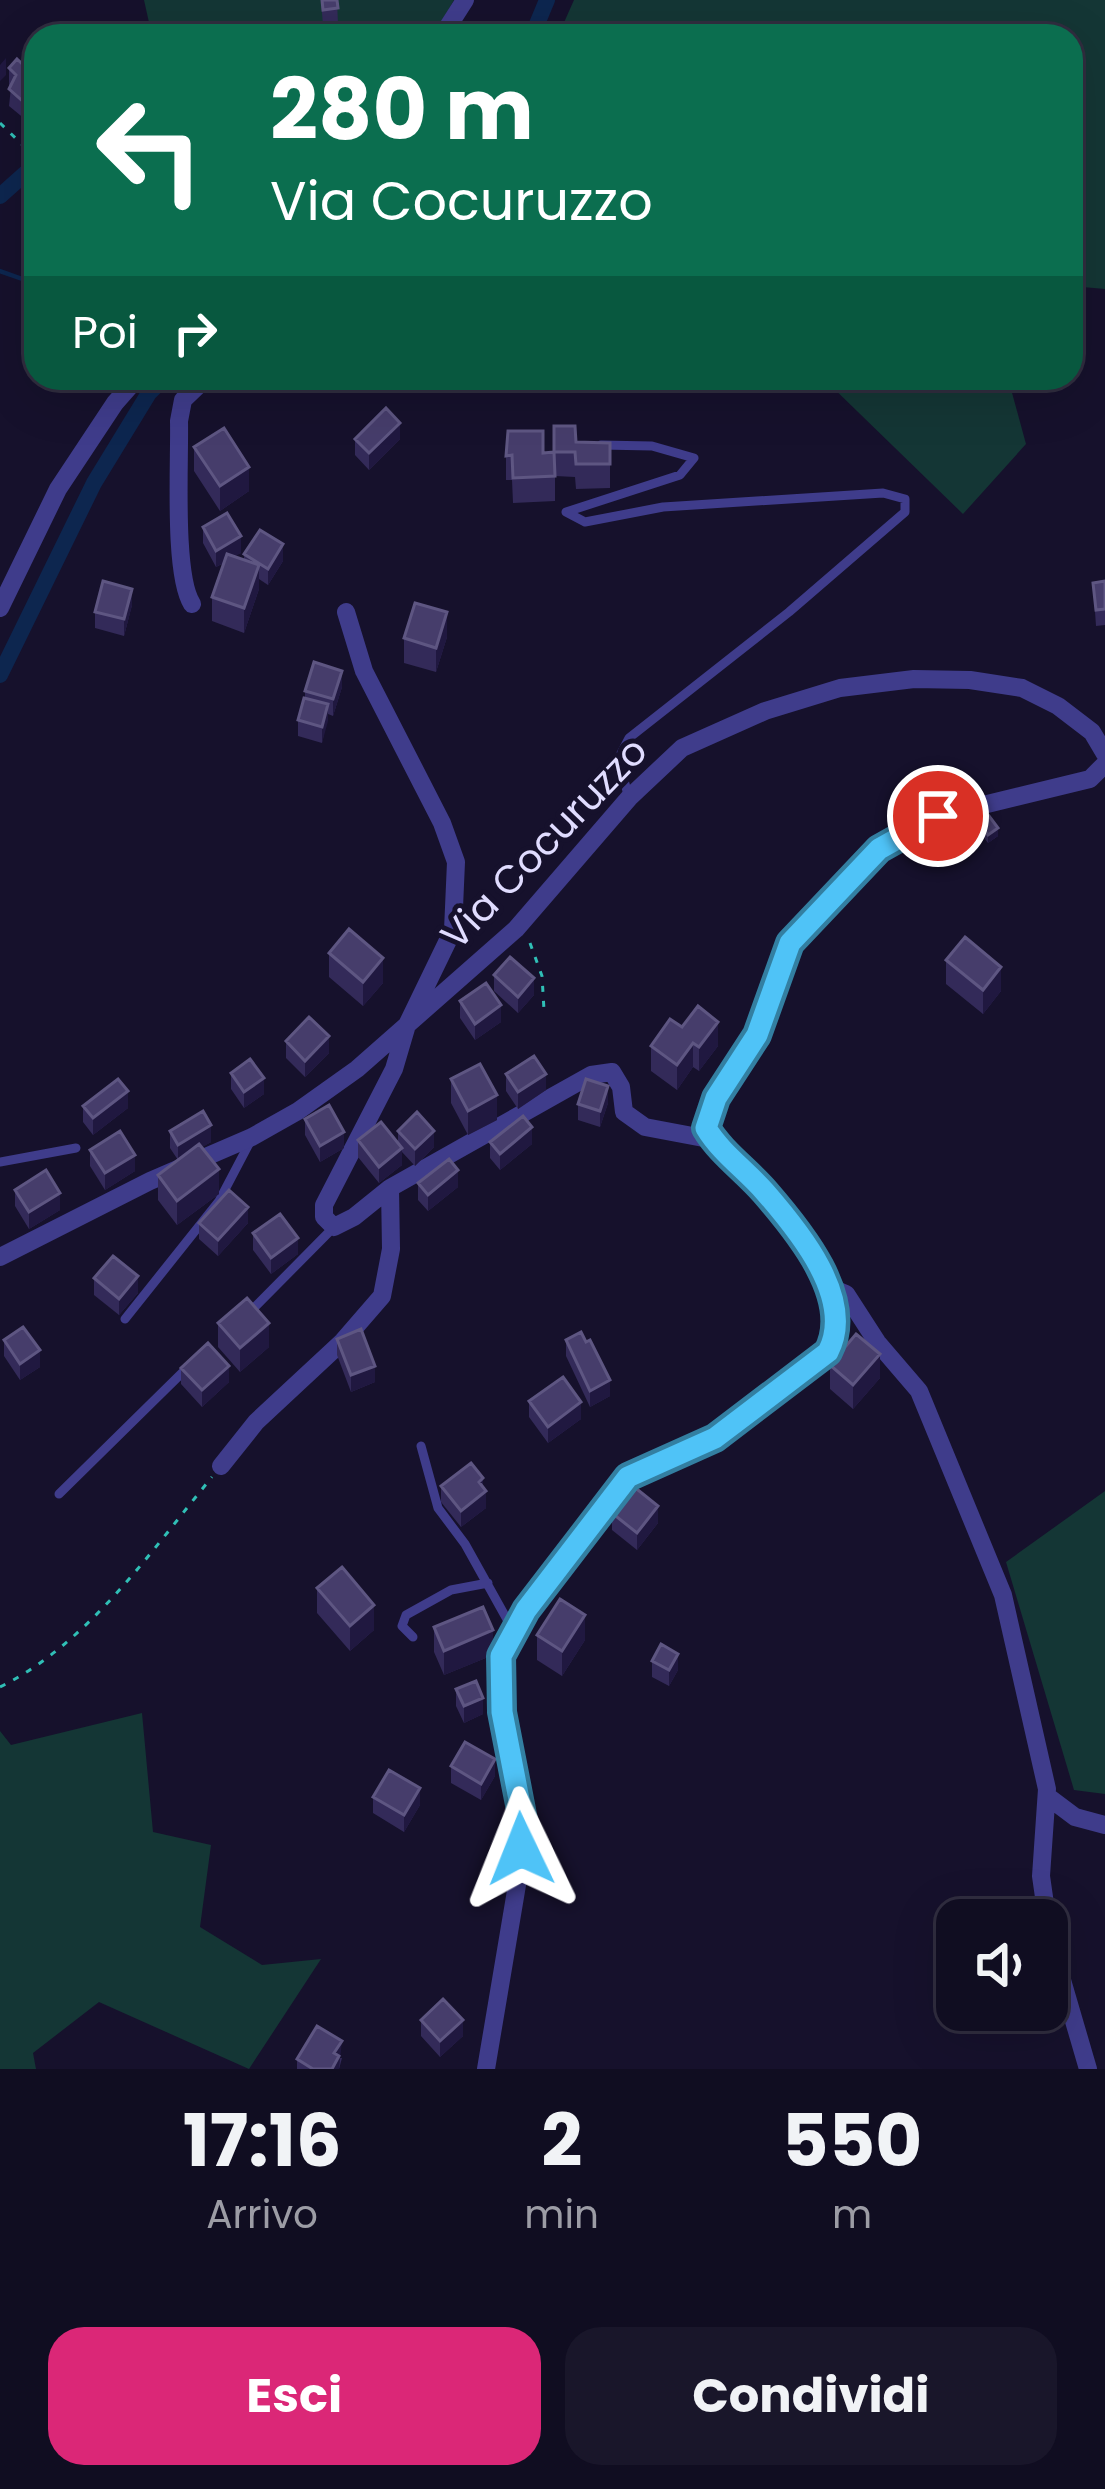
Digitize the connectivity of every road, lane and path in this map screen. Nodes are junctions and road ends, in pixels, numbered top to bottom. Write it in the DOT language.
graph roads {
  1 [pos="0,123"];
  2 [pos="24,146"];
  3 [pos="126,390"];
  4 [pos="193,390"];
  5 [pos="581,445"];
  6 [pos="192,604"];
  7 [pos="0,608"];
  8 [pos="346,612"];
  9 [pos="1105,754"];
  10 [pos="1105,764"];
  11 [pos="628,798"];
  12 [pos="516,929"];
  13 [pos="544,1010"];
  14 [pos="407,1025"];
  15 [pos="252,1137"];
  16 [pos="714,1140"];
  17 [pos="76,1148"];
  18 [pos="0,1162"];
  19 [pos="390,1188"];
  20 [pos="334,1228"];
  21 [pos="0,1257"];
  22 [pos="829,1287"];
  23 [pos="125,1319"];
  24 [pos="237,1325"];
  25 [pos="193,1363"];
  26 [pos="421,1446"];
  27 [pos="220,1466"];
  28 [pos="59,1494"];
  29 [pos="488,1582"];
  30 [pos="514,1632"];
  31 [pos="413,1637"];
  32 [pos="0,1687"];
  33 [pos="1047,1796"];
  34 [pos="1105,1825"];
  35 [pos="486,2069"];
  36 [pos="1088,2069"];
  1 -- 2 [label="path"];
  3 -- 7 [label="street"];
  4 -- 6 [label="street"];
  5 -- 11 [label="lane"];
  8 -- 14 [label="street"];
  9 -- 11 [label="street, Via Cocuruzzo"];
  10 -- 16 [label="street"];
  11 -- 12 [label="street, Via Cocuruzzo"];
  12 -- 13 [label="path"];
  12 -- 14 [label="street, Via Cocuruzzo"];
  14 -- 15 [label="street, Via Cocuruzzo"];
  14 -- 20 [label="street"];
  15 -- 21 [label="street, Via Cocuruzzo"];
  15 -- 23 [label="lane"];
  16 -- 19 [label="street"];
  16 -- 22 [label="street"];
  17 -- 18 [label="lane"];
  19 -- 20 [label="street"];
  19 -- 27 [label="street"];
  20 -- 24 [label="lane"];
  22 -- 30 [label="street"];
  22 -- 33 [label="street"];
  25 -- 28 [label="lane"];
  26 -- 29 [label="lane"];
  27 -- 32 [label="path"];
  29 -- 30 [label="lane"];
  29 -- 31 [label="lane"];
  30 -- 35 [label="street"];
  33 -- 34 [label="street"];
  33 -- 36 [label="street"];
}
